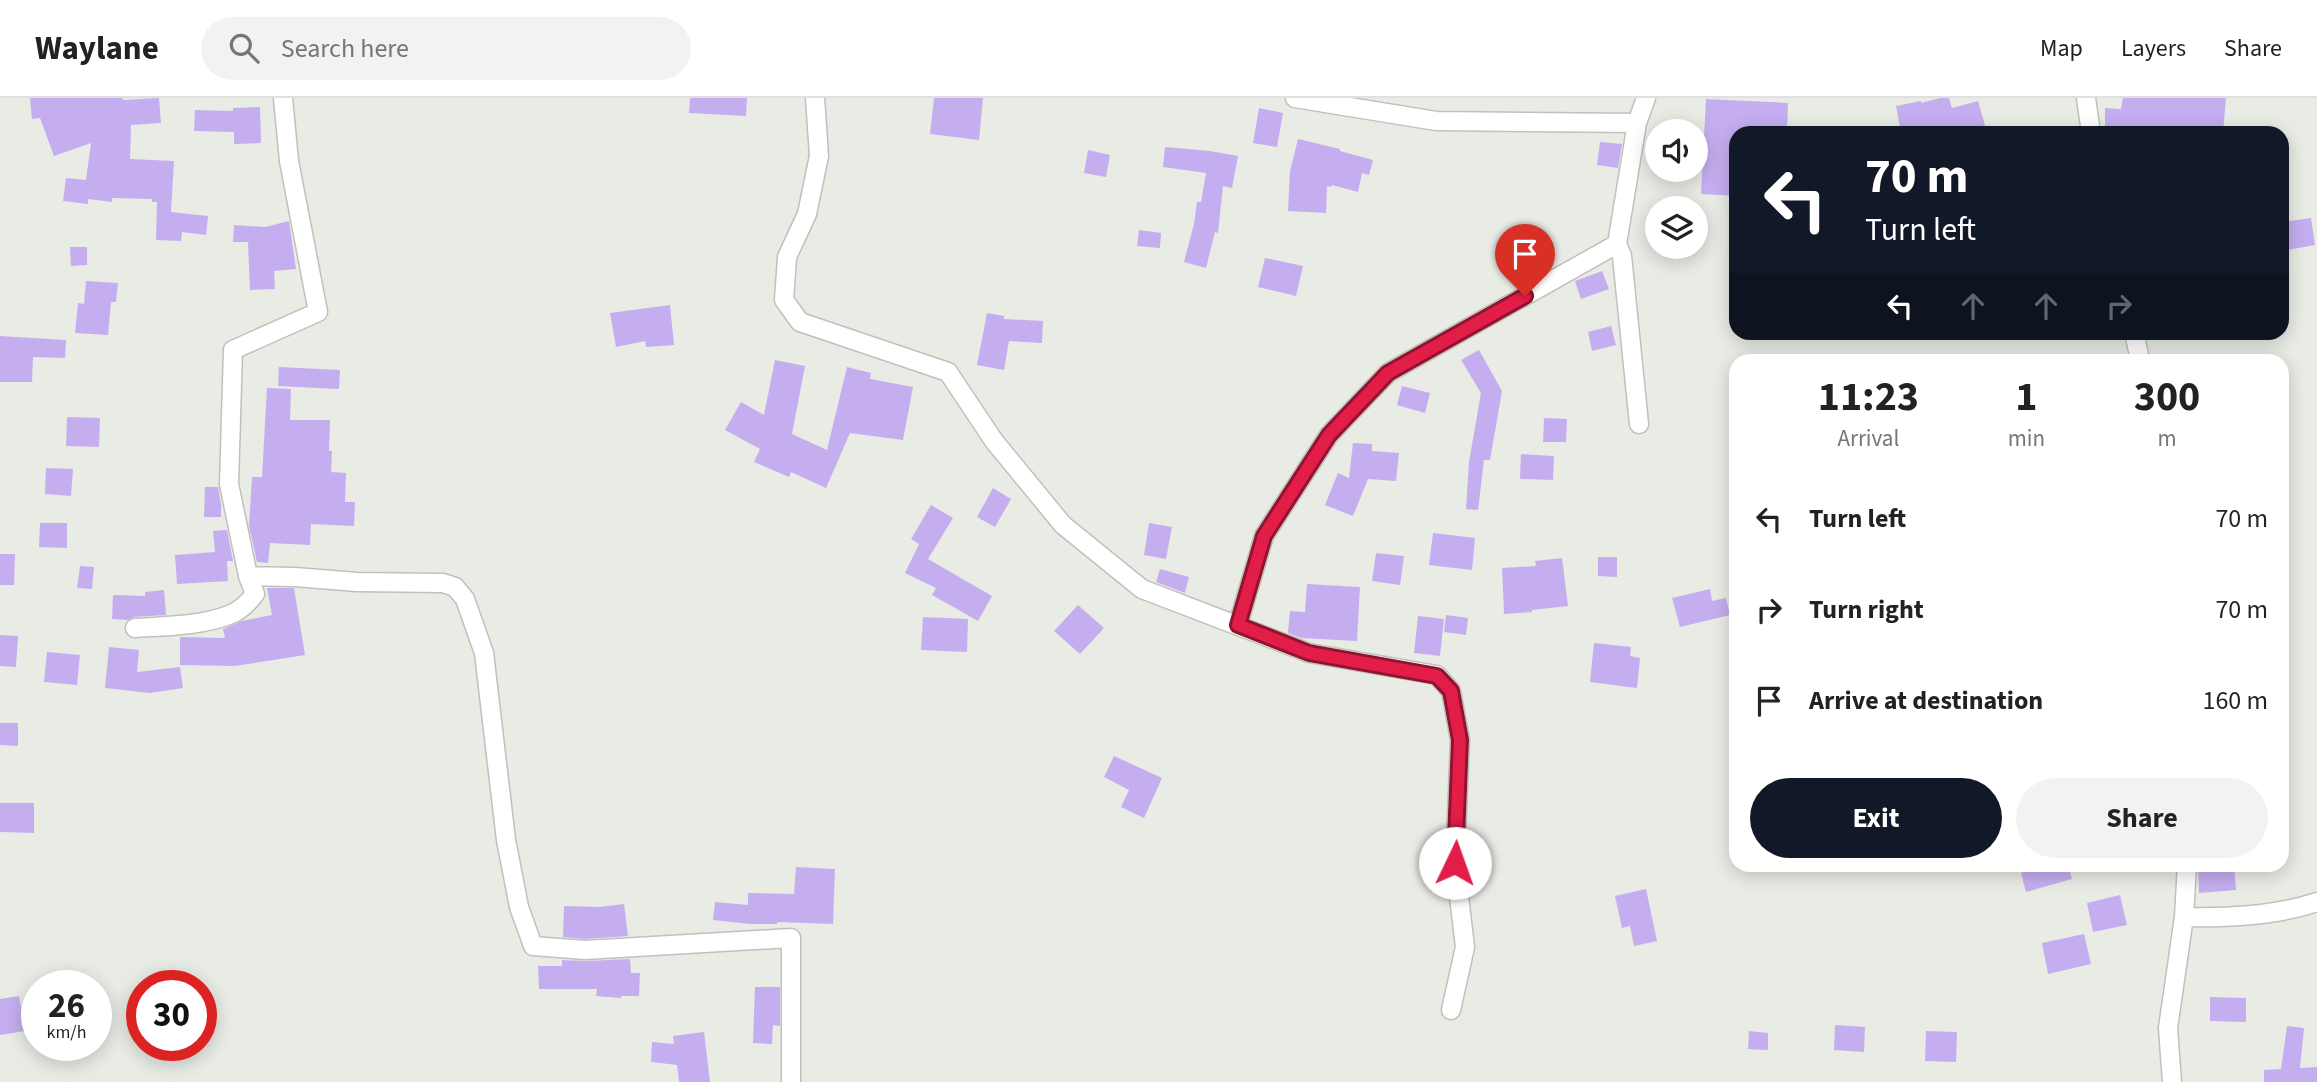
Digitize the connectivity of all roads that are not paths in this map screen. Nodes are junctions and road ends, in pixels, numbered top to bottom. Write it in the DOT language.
graph roads {
  1 [pos="283,98"];
  2 [pos="815,98"];
  3 [pos="1295,98"];
  4 [pos="1646,98"];
  5 [pos="2086,98"];
  6 [pos="1637,123"];
  7 [pos="2090,126"];
  8 [pos="1617,244"];
  9 [pos="1639,424"];
  10 [pos="248,576"];
  11 [pos="1238,625"];
  12 [pos="135,628"];
  13 [pos="2187,872"];
  14 [pos="2317,902"];
  15 [pos="2184,917"];
  16 [pos="1451,1010"];
  17 [pos="792,1082"];
  18 [pos="2172,1082"];
  1 -- 10 [label="street"];
  2 -- 11 [label="street"];
  3 -- 6 [label="street"];
  4 -- 6 [label="street"];
  5 -- 7 [label="street"];
  6 -- 8 [label="street"];
  8 -- 9 [label="street"];
  8 -- 11 [label="street"];
  10 -- 12 [label="street"];
  10 -- 17 [label="street"];
  11 -- 16 [label="street"];
  13 -- 15 [label="street"];
  14 -- 15 [label="street"];
  15 -- 18 [label="street"];
}
